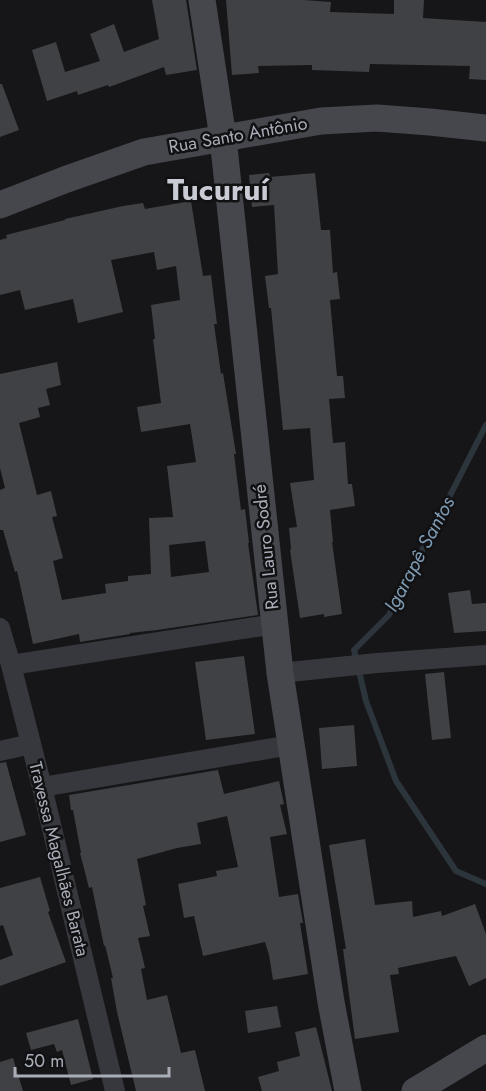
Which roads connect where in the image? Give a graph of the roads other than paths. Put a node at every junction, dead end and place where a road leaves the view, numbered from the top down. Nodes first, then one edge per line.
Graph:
1 (202, 0) edge
2 (486, 128) edge
3 (223, 138) junction
4 (0, 205) edge
5 (274, 624) junction
6 (0, 628) edge
7 (486, 655) edge
8 (11, 665) junction
9 (280, 673) junction
10 (31, 744) junction
11 (291, 745) junction
12 (0, 751) edge
13 (42, 787) junction
14 (486, 1047) edge
15 (115, 1091) edge
16 (348, 1091) edge
17 (415, 1091) edge

1 - 3 street, Rua Lauro Sodré
2 - 3 street, Rua Santo Antônio
3 - 4 street, Rua Santo Antônio
3 - 5 street, Rua Lauro Sodré
5 - 8 street
5 - 9 street, Rua Lauro Sodré
6 - 8 street, Travessa Magalhães Barata
7 - 9 street
8 - 10 street, Travessa Magalhães Barata
9 - 11 street, Rua Lauro Sodré
10 - 12 street
10 - 13 street, Travessa Magalhães Barata
11 - 13 street
11 - 16 street, Rua Lauro Sodré
13 - 15 street, Travessa Magalhães Barata
14 - 17 street

